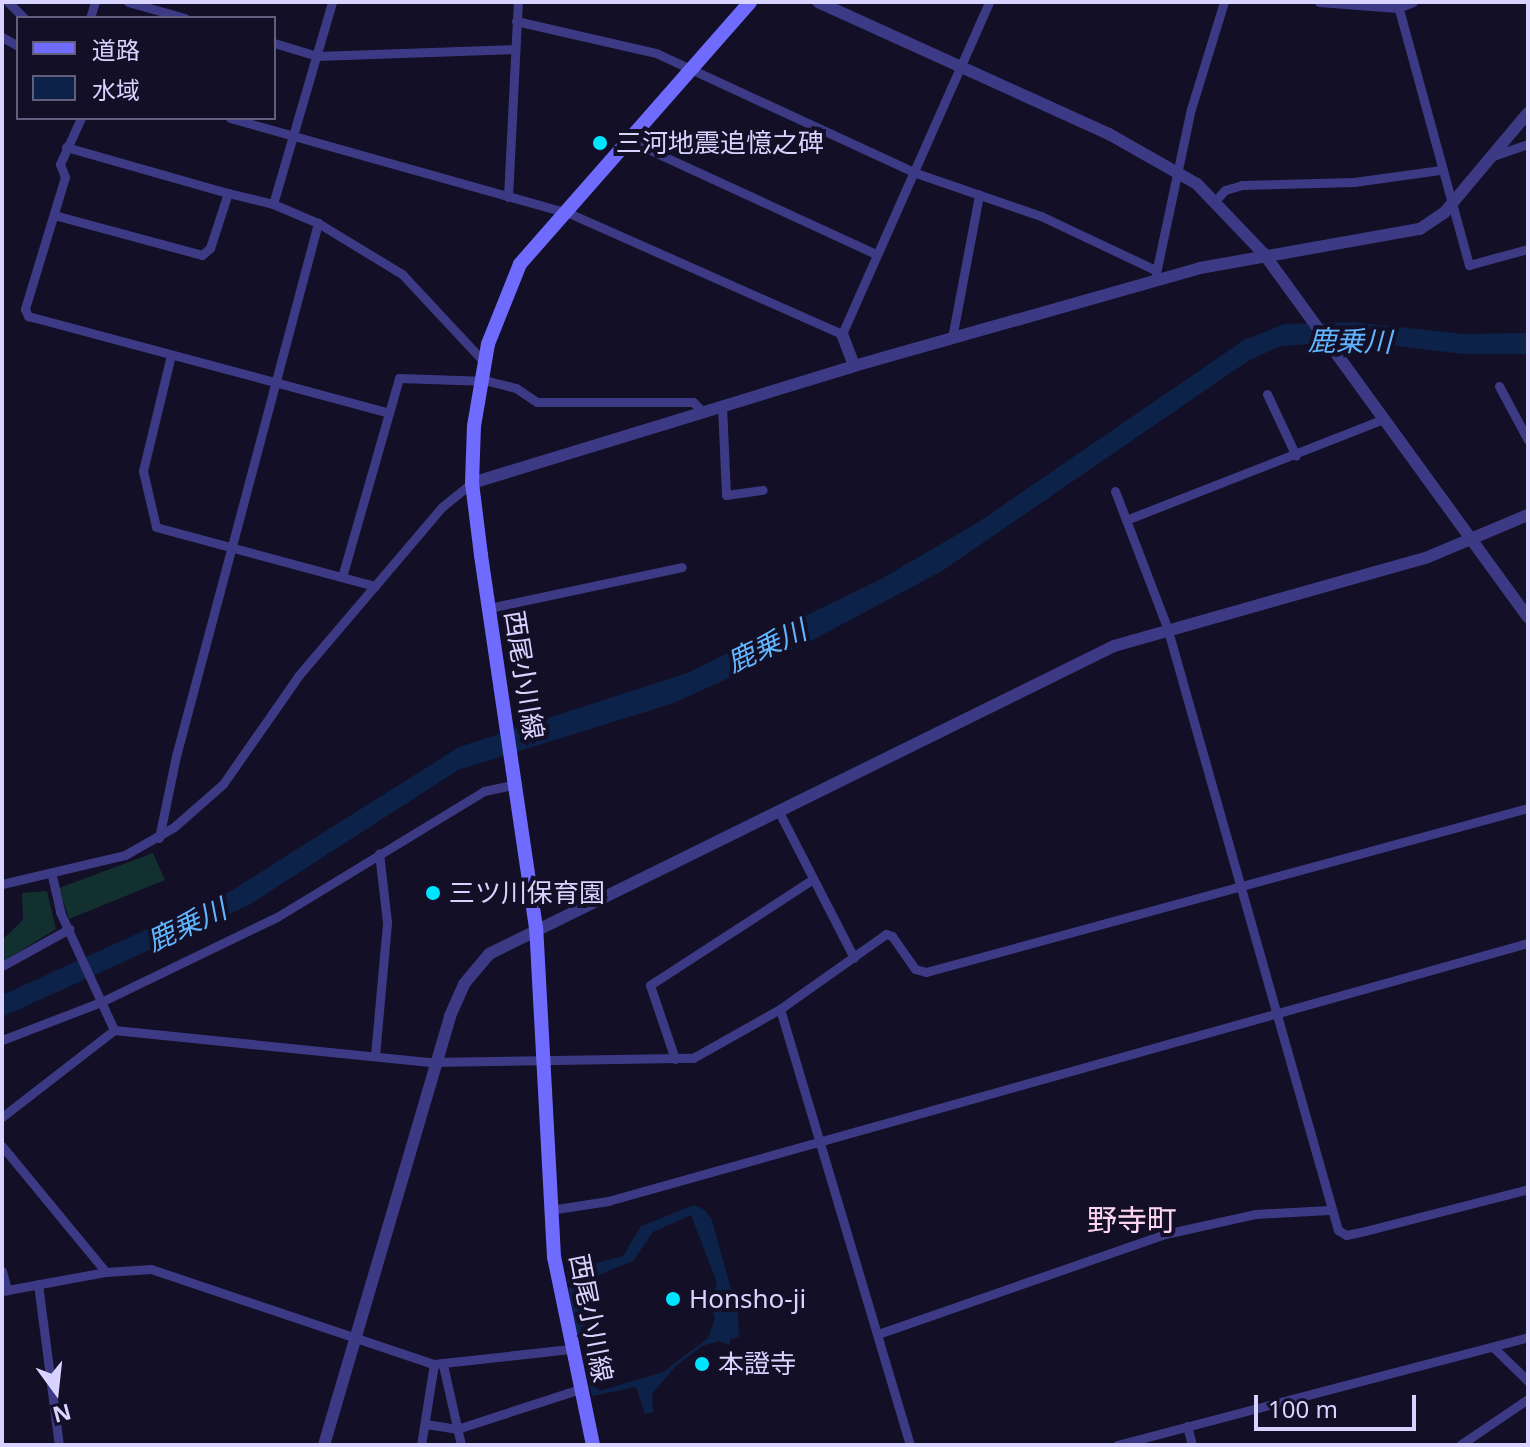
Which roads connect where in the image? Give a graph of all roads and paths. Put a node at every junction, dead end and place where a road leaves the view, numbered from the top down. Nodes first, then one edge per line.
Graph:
1 (128, 2) edge
2 (332, 2) edge
3 (518, 2) edge
4 (750, 2) edge
5 (818, 2) edge
6 (989, 2) edge
7 (1224, 2) edge
8 (1319, 2) edge
9 (1413, 2) edge
10 (1397, 5) edge
11 (178, 16) edge
12 (516, 21) junction
13 (276, 44) edge
14 (515, 49) junction
15 (317, 56) junction
16 (959, 68) junction
17 (689, 71) junction
18 (1528, 113) edge
19 (80, 120) edge
20 (237, 120) edge
21 (292, 136) junction
22 (628, 140) junction
23 (1528, 144) edge
24 (66, 147) junction
25 (1491, 156) junction
26 (1178, 169) junction
27 (1441, 170) junction
28 (913, 172) junction
29 (228, 193) junction
30 (979, 195) junction
31 (508, 197) junction
32 (1216, 200) junction
33 (273, 204) junction
34 (1450, 206) junction
35 (562, 212) junction
36 (54, 215) junction
37 (318, 223) junction
38 (1528, 249) edge
39 (876, 254) junction
40 (1264, 254) junction
41 (1157, 275) junction
42 (842, 334) junction
43 (952, 338) junction
44 (171, 355) junction
45 (484, 362) junction
46 (854, 366) junction
47 (481, 380) junction
48 (275, 382) junction
49 (1499, 386) dead end
50 (1267, 394) dead end
51 (722, 406) junction
52 (387, 412) junction
53 (703, 412) junction
54 (1384, 419) junction
55 (1528, 440) edge
56 (1296, 456) junction
57 (472, 483) junction
58 (763, 490) dead end
59 (1115, 491) dead end
60 (1528, 515) edge
61 (1126, 520) junction
62 (1474, 541) junction
63 (231, 547) junction
64 (682, 567) dead end
65 (342, 577) junction
66 (375, 586) junction
67 (489, 608) junction
68 (1528, 617) edge
69 (1167, 627) junction
70 (516, 780) junction
71 (1528, 808) edge
72 (778, 810) junction
73 (159, 838) junction
74 (379, 853) junction
75 (52, 876) junction
76 (813, 879) junction
77 (2, 884) edge
78 (1239, 884) junction
79 (536, 928) junction
80 (71, 933) junction
81 (1528, 943) edge
82 (854, 958) junction
83 (2, 966) edge
84 (100, 998) junction
85 (780, 1009) junction
86 (1275, 1011) junction
87 (114, 1030) junction
88 (2, 1040) edge
89 (375, 1055) junction
90 (675, 1059) junction
91 (544, 1060) junction
92 (439, 1061) junction
93 (2, 1117) edge
94 (820, 1138) junction
95 (2, 1146) edge
96 (1528, 1189) edge
97 (550, 1210) junction
98 (1329, 1210) junction
99 (2, 1271) edge
100 (106, 1272) junction
101 (38, 1284) junction
102 (5, 1290) edge
103 (878, 1334) junction
104 (1528, 1337) edge
105 (357, 1339) junction
106 (1493, 1347) junction
107 (570, 1349) junction
108 (438, 1365) junction
109 (1528, 1381) edge
110 (580, 1389) junction
111 (1528, 1399) edge
112 (426, 1424) junction
113 (1187, 1426) junction
114 (457, 1429) junction
115 (59, 1445) edge
116 (324, 1445) edge
117 (421, 1445) edge
118 (461, 1445) edge
119 (593, 1445) edge
120 (910, 1445) edge
121 (1117, 1445) edge
122 (1192, 1445) edge
123 (1460, 1445) edge

1 - 11 street
2 - 15 street
3 - 12 street
4 - 17 main road, 西尾小川線
5 - 16 street
6 - 16 street
7 - 26 street
8 - 10 street
9 - 10 street
10 - 27 street
12 - 14 street
12 - 17 street
13 - 15 street
14 - 15 street
14 - 31 street
15 - 21 street
16 - 26 street
16 - 28 street
17 - 22 main road, 西尾小川線
17 - 28 street
18 - 25 street
19 - 24 street
20 - 21 street
21 - 31 street
21 - 33 street
22 - 35 main road, 西尾小川線
22 - 39 street
23 - 25 street
24 - 29 street
24 - 36 street
25 - 34 street
26 - 32 street
26 - 41 street
27 - 32 street
27 - 34 street
28 - 30 street
28 - 39 street
29 - 33 street
29 - 36 street
30 - 41 street
30 - 43 street
31 - 35 street
32 - 40 street
33 - 37 street
34 - 38 street
34 - 40 street
35 - 42 street
35 - 45 main road, 西尾小川線
36 - 44 street
37 - 45 street
37 - 48 street
39 - 42 street
40 - 41 street
40 - 54 street
41 - 43 street
42 - 46 street
43 - 46 street
44 - 48 street
44 - 63 street
45 - 47 main road, 西尾小川線
46 - 51 street
47 - 52 street
47 - 53 street
47 - 57 main road, 西尾小川線
48 - 52 street
48 - 63 street
49 - 55 street
50 - 56 street
51 - 53 street
51 - 58 street
52 - 65 street
53 - 57 street
54 - 56 street
54 - 62 street
56 - 61 street
57 - 66 street
57 - 67 main road, 西尾小川線
59 - 61 street
60 - 62 street
61 - 69 street
62 - 68 street
62 - 69 street
63 - 65 street
63 - 73 street
64 - 67 street
65 - 66 street
66 - 73 street
67 - 70 main road, 西尾小川線
69 - 72 street
69 - 78 street
70 - 74 street
70 - 79 main road, 西尾小川線
71 - 78 street
72 - 76 street
72 - 79 street
73 - 75 street
74 - 84 street
74 - 89 street
75 - 77 street
75 - 80 street
76 - 82 street
76 - 90 street
78 - 82 street
78 - 86 street
79 - 91 main road, 西尾小川線
79 - 92 street
80 - 83 street
80 - 84 street
81 - 86 street
82 - 85 street
84 - 87 street
84 - 88 street
85 - 90 street
85 - 94 street
86 - 94 street
86 - 98 street
87 - 89 street
87 - 93 street
89 - 92 street
90 - 91 street
91 - 92 street
91 - 97 main road, 西尾小川線
92 - 105 street
94 - 97 street
94 - 103 street
95 - 100 street
96 - 98 street
97 - 107 main road, 西尾小川線
98 - 103 street
99 - 102 street
100 - 101 street
100 - 105 street
101 - 102 street
101 - 115 street
103 - 120 street
104 - 106 street
105 - 108 street
105 - 116 street
106 - 109 street
106 - 113 street
107 - 108 street
107 - 110 main road, 西尾小川線
108 - 112 street
108 - 114 street
110 - 114 street
110 - 119 main road, 西尾小川線
111 - 123 street
112 - 114 street
112 - 117 street
113 - 121 street
113 - 122 street
114 - 118 street

